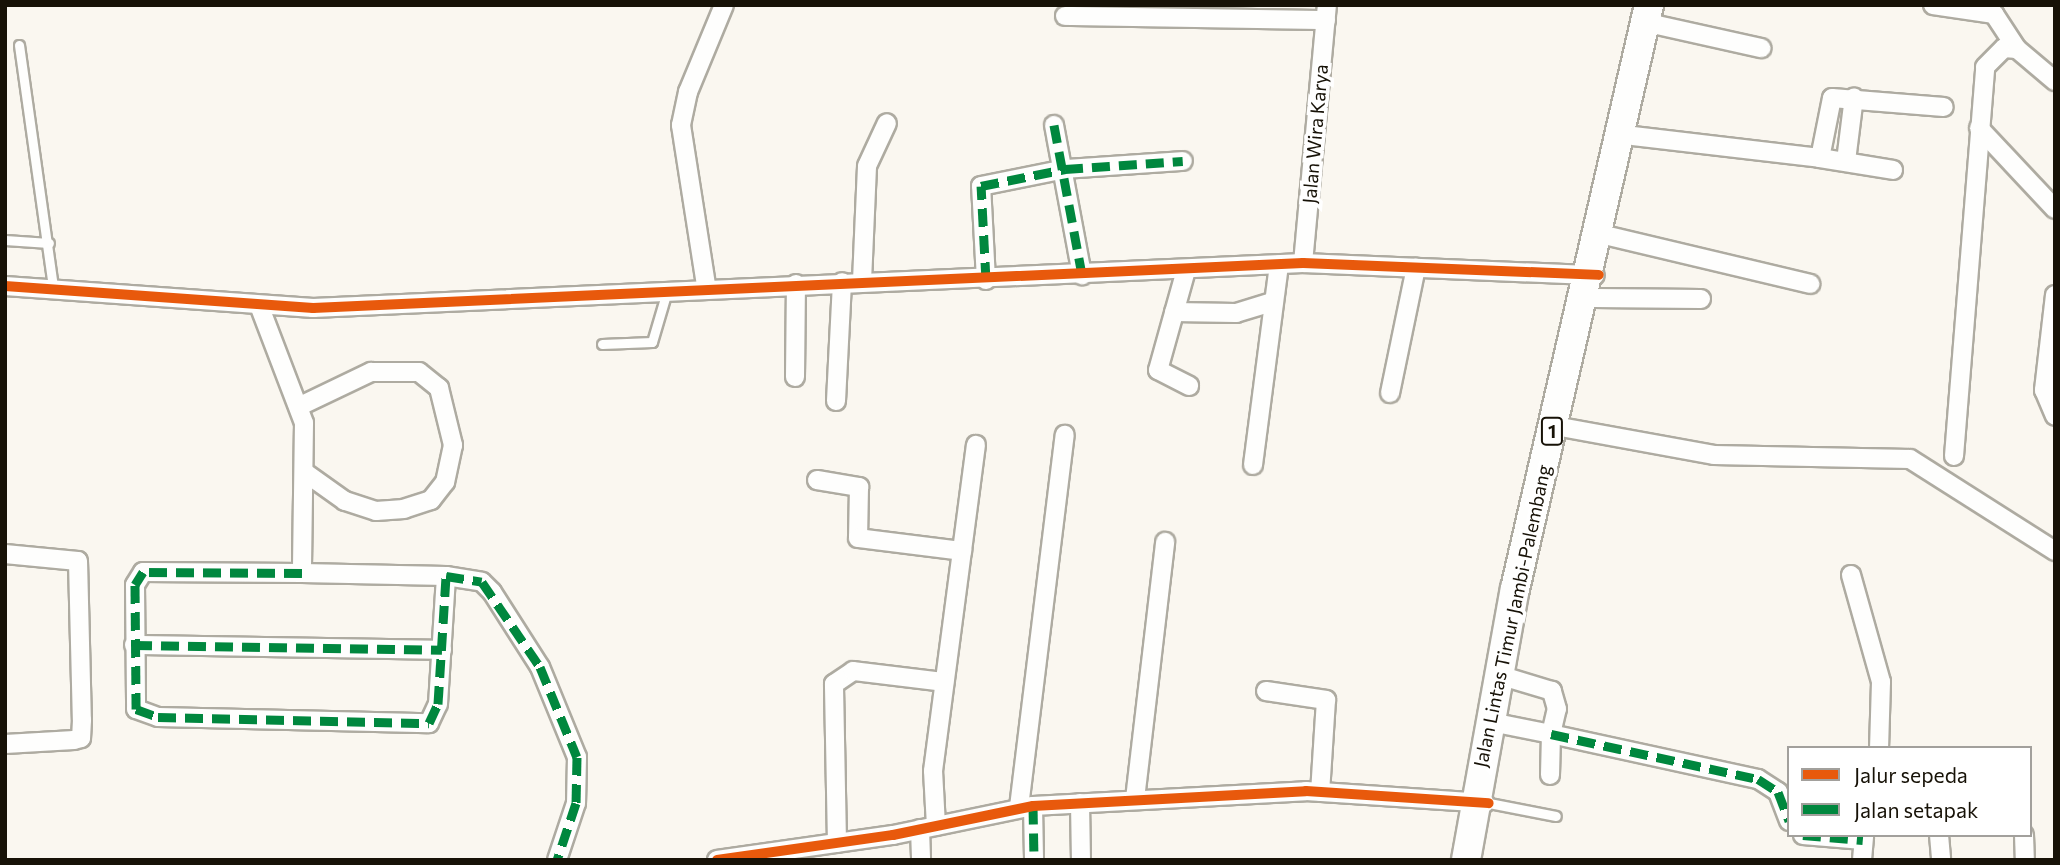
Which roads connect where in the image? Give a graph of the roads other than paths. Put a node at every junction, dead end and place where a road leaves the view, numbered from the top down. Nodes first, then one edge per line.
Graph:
1 (724, 5) edge
2 (1933, 5) edge
3 (1656, 12) edge
4 (1327, 13) edge
5 (1065, 16) dead end
6 (19, 45) dead end
7 (1761, 48) dead end
8 (2017, 49) junction
9 (2055, 81) edge
10 (1854, 97) junction
11 (1944, 107) dead end
12 (887, 123) dead end
13 (1054, 125) dead end
14 (1979, 128) junction
15 (1633, 136) junction
16 (1820, 159) junction
17 (1183, 161) dead end
18 (1846, 161) junction
19 (1065, 169) junction
20 (1893, 170) dead end
21 (2055, 209) edge
22 (1609, 236) junction
23 (5, 240) edge
24 (49, 243) junction
25 (1303, 263) junction
26 (1279, 265) junction
27 (1416, 268) junction
28 (1186, 270) junction
29 (1082, 275) junction
30 (986, 280) junction
31 (862, 281) junction
32 (842, 282) junction
33 (1594, 283) junction
34 (796, 284) junction
35 (1810, 284) dead end
36 (706, 285) junction
37 (5, 286) edge
38 (53, 288) junction
39 (667, 289) junction
40 (2055, 295) edge
41 (1701, 299) dead end
42 (1273, 302) junction
43 (260, 305) junction
44 (1174, 312) junction
45 (602, 344) dead end
46 (794, 377) dead end
47 (1189, 386) dead end
48 (1390, 393) dead end
49 (836, 401) dead end
50 (300, 406) junction
51 (2055, 416) edge
52 (1566, 428) junction
53 (1065, 435) dead end
54 (976, 445) dead end
55 (1954, 456) dead end
56 (1253, 465) dead end
57 (307, 474) junction
58 (817, 480) dead end
59 (1165, 542) dead end
60 (962, 551) junction
61 (2055, 551) edge
62 (5, 554) edge
63 (302, 573) junction
64 (1851, 575) dead end
65 (446, 576) junction
66 (134, 645) junction
67 (442, 650) junction
68 (1512, 680) junction
69 (944, 682) junction
70 (1266, 691) dead end
71 (1501, 724) junction
72 (1551, 734) junction
73 (5, 744) edge
74 (1880, 746) edge
75 (1550, 775) dead end
76 (1320, 792) junction
77 (1135, 799) junction
78 (1482, 802) junction
79 (1080, 803) junction
80 (1026, 806) junction
81 (1556, 816) dead end
82 (1787, 816) edge
83 (928, 828) junction
84 (1844, 837) edge
85 (1939, 837) edge
86 (2024, 837) edge
87 (1864, 838) edge
88 (837, 843) junction
89 (805, 853) edge
90 (557, 860) edge
91 (717, 860) edge
92 (921, 860) edge
93 (1034, 860) edge
94 (1081, 860) edge
95 (1466, 860) edge
96 (1482, 860) edge
97 (1862, 860) edge
98 (1941, 860) edge
99 (2025, 860) edge

1 - 36 street
2 - 8 street
3 - 7 street
3 - 15 highway, Jalan Lintas Timur Jambi-Palembang / 1
3 - 33 highway, Jalan Lintas Timur Jambi-Palembang / 1
4 - 5 street
4 - 25 street, Jalan Wira Karya
6 - 24 lane
8 - 9 street
8 - 14 street
10 - 11 street
10 - 16 street
10 - 18 street
12 - 31 street
13 - 19 street
14 - 21 street
14 - 55 street
15 - 16 street
15 - 22 highway, Jalan Lintas Timur Jambi-Palembang / 1
16 - 18 street
17 - 19 street
18 - 20 street
19 - 29 street
19 - 30 street
22 - 33 highway, Jalan Lintas Timur Jambi-Palembang / 1
22 - 35 street
23 - 24 lane
24 - 38 lane
25 - 26 street
25 - 27 street
26 - 28 street
26 - 42 street
27 - 33 street
27 - 48 street
28 - 29 street
28 - 44 street
29 - 30 street
30 - 31 street
31 - 32 street
32 - 34 street
32 - 49 street
33 - 41 street
33 - 52 highway, Jalan Lintas Timur Jambi-Palembang / 1
33 - 78 highway, Jalan Lintas Timur Jambi-Palembang / 1
34 - 36 street
34 - 46 street
36 - 39 street
37 - 38 street
38 - 43 street
39 - 43 street
39 - 45 lane
40 - 51 street
42 - 44 street
42 - 56 street
43 - 50 street
44 - 47 street
50 - 57 street
50 - 57 street
52 - 61 street
52 - 68 highway, Jalan Lintas Timur Jambi-Palembang / 1
53 - 80 street
54 - 60 street
57 - 63 street
58 - 60 street
59 - 77 street
60 - 69 street
62 - 73 street
63 - 65 street
63 - 66 street
64 - 74 street
65 - 67 street
65 - 90 street
66 - 67 street
66 - 67 street
68 - 71 highway, Jalan Lintas Timur Jambi-Palembang / 1
68 - 72 street
69 - 83 street
69 - 88 street
70 - 76 street
71 - 72 street
71 - 78 highway, Jalan Lintas Timur Jambi-Palembang / 1
72 - 75 street
72 - 82 street
76 - 77 street
76 - 78 street
77 - 79 street
78 - 81 lane
78 - 95 highway, Jalan Lintas Timur Jambi-Palembang / 1
78 - 96 highway, Jalan Lintas Timur Jambi-Palembang / 1
79 - 80 street
79 - 94 street
80 - 83 street
80 - 93 street
83 - 88 street
83 - 92 street
84 - 87 street
85 - 98 street
86 - 99 street
87 - 97 street
88 - 89 street
89 - 91 street

